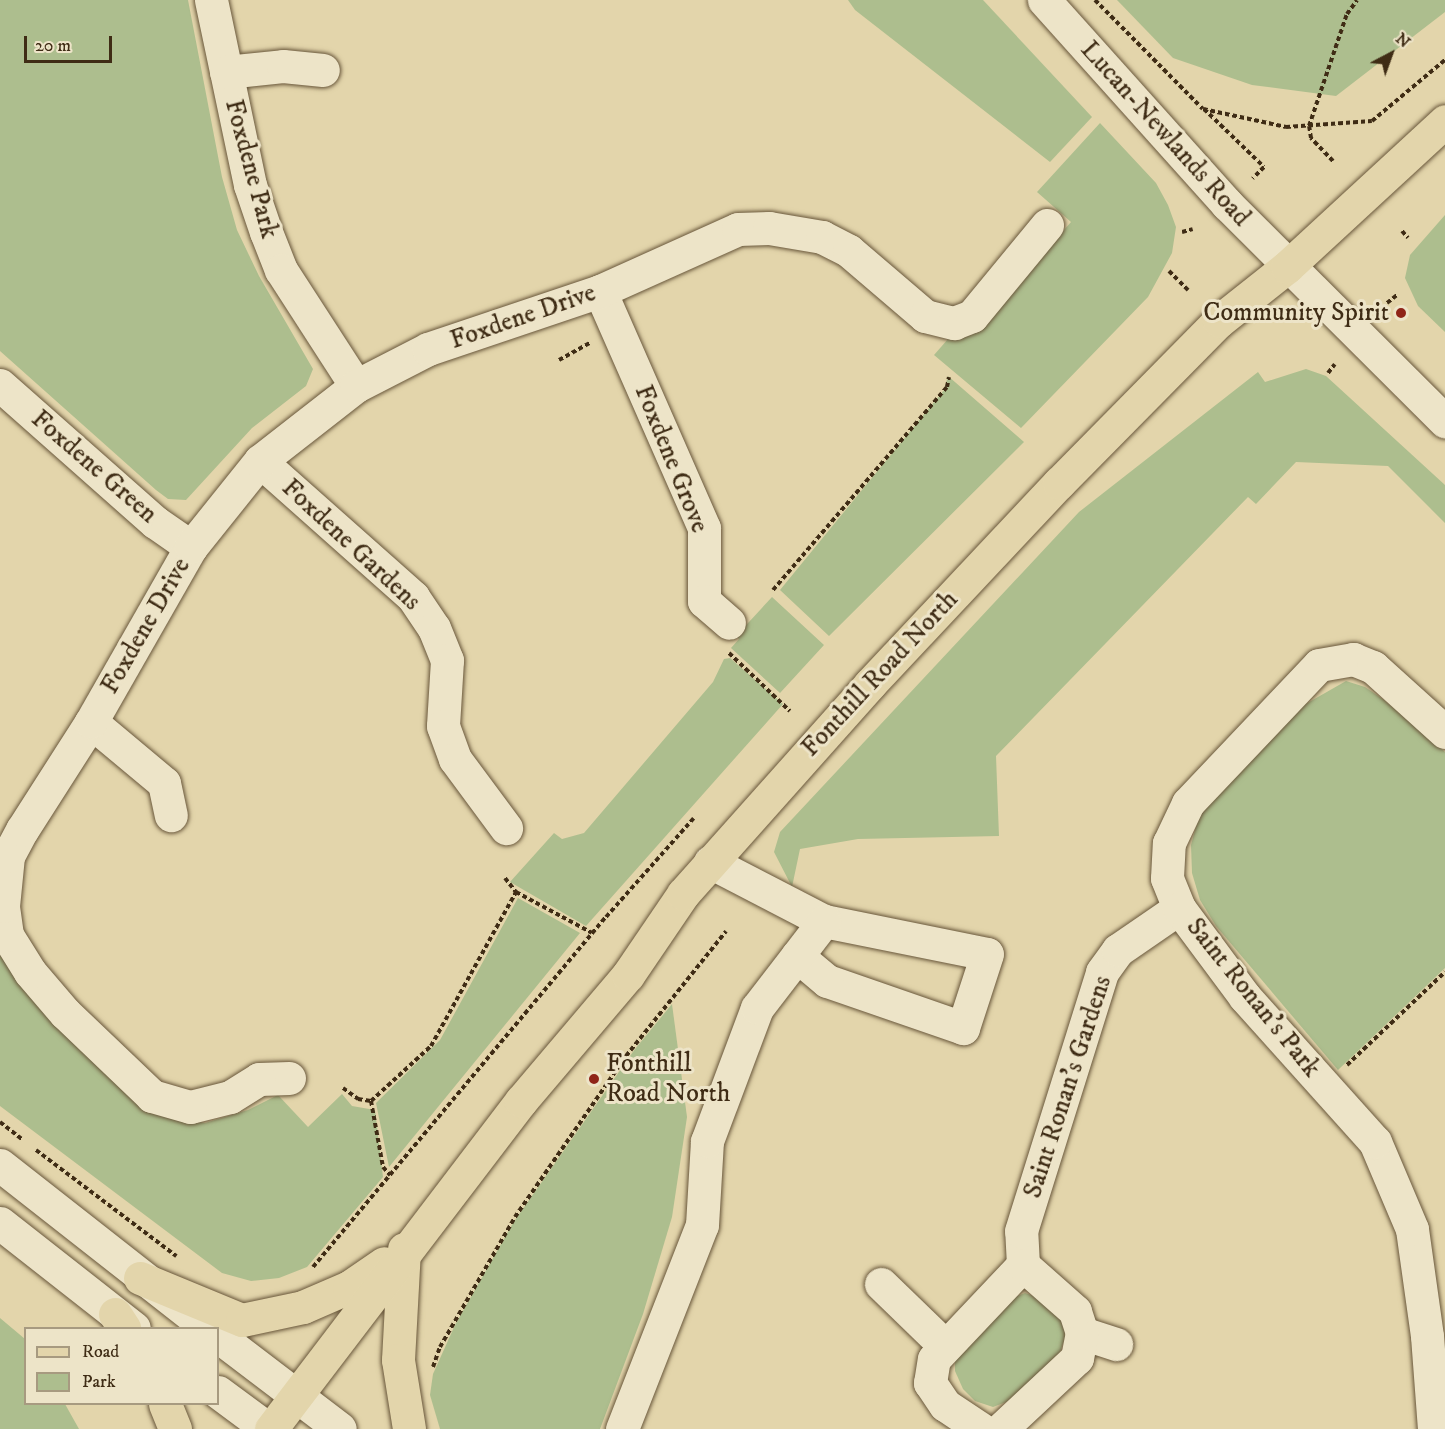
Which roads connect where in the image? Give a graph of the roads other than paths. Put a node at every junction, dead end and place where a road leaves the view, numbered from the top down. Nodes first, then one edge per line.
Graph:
1 (211, 0) edge
2 (1044, 0) edge
3 (323, 70) dead end
4 (226, 72) junction
5 (1445, 121) edge
6 (1047, 225) dead end
7 (1287, 267) junction
8 (600, 291) junction
9 (0, 385) edge
10 (356, 386) junction
11 (1445, 421) edge
12 (260, 461) junction
13 (191, 547) junction
14 (725, 635) road end
15 (91, 722) junction
16 (1445, 732) edge
17 (171, 815) dead end
18 (506, 828) dead end
19 (4, 852) edge
20 (710, 862) junction
21 (1179, 908) junction
22 (824, 921) junction
23 (797, 956) junction
24 (289, 1078) dead end
25 (0, 1165) edge
26 (0, 1223) edge
27 (404, 1249) junction
28 (1023, 1265) junction
29 (140, 1278) junction
30 (881, 1284) dead end
31 (125, 1324) edge
32 (205, 1327) edge
33 (1082, 1333) junction
34 (1436, 1333) edge
35 (219, 1337) edge
36 (1116, 1344) dead end
37 (945, 1346) junction
38 (219, 1393) edge
39 (295, 1393) junction
40 (165, 1405) edge
41 (174, 1429) edge
42 (269, 1429) edge
43 (340, 1429) edge
44 (409, 1429) edge
45 (622, 1429) edge
46 (981, 1429) edge
47 (1001, 1429) edge
48 (1434, 1429) edge

1 - 4 street, Foxdene Park
2 - 7 street, Lucan-Newlands Road
3 - 4 street, Foxdene Park
4 - 10 street, Foxdene Park
5 - 7 main road, Fonthill Road North
6 - 8 street, Foxdene Drive
7 - 11 street, Lucan-Newlands Road
7 - 20 main road, Fonthill Road North
8 - 10 street, Foxdene Drive
8 - 14 street, Foxdene Grove
9 - 13 street, Foxdene Green
10 - 12 street, Foxdene Drive
12 - 13 street, Foxdene Drive
12 - 18 street, Foxdene Gardens
13 - 15 street, Foxdene Drive
15 - 17 street, Foxdene Drive
15 - 19 street, Foxdene Drive
16 - 21 street, Saint Ronan's Park
19 - 24 street, Foxdene Drive
20 - 22 street
20 - 27 main road, Fonthill Road North
21 - 28 street, Saint Ronan's Gardens
21 - 34 street, Saint Ronan's Park
22 - 23 street
22 - 23 street
23 - 45 street
25 - 29 street
26 - 31 street
27 - 29 main road
27 - 39 main road, Fonthill Road North
27 - 44 main road
28 - 33 street
28 - 37 street
29 - 32 street
30 - 37 street
33 - 36 street
33 - 47 street
34 - 48 street, Saint Ronan's Park
35 - 39 street
37 - 46 street
38 - 42 street
39 - 42 main road, Fonthill Road North
39 - 43 street
40 - 41 main road

